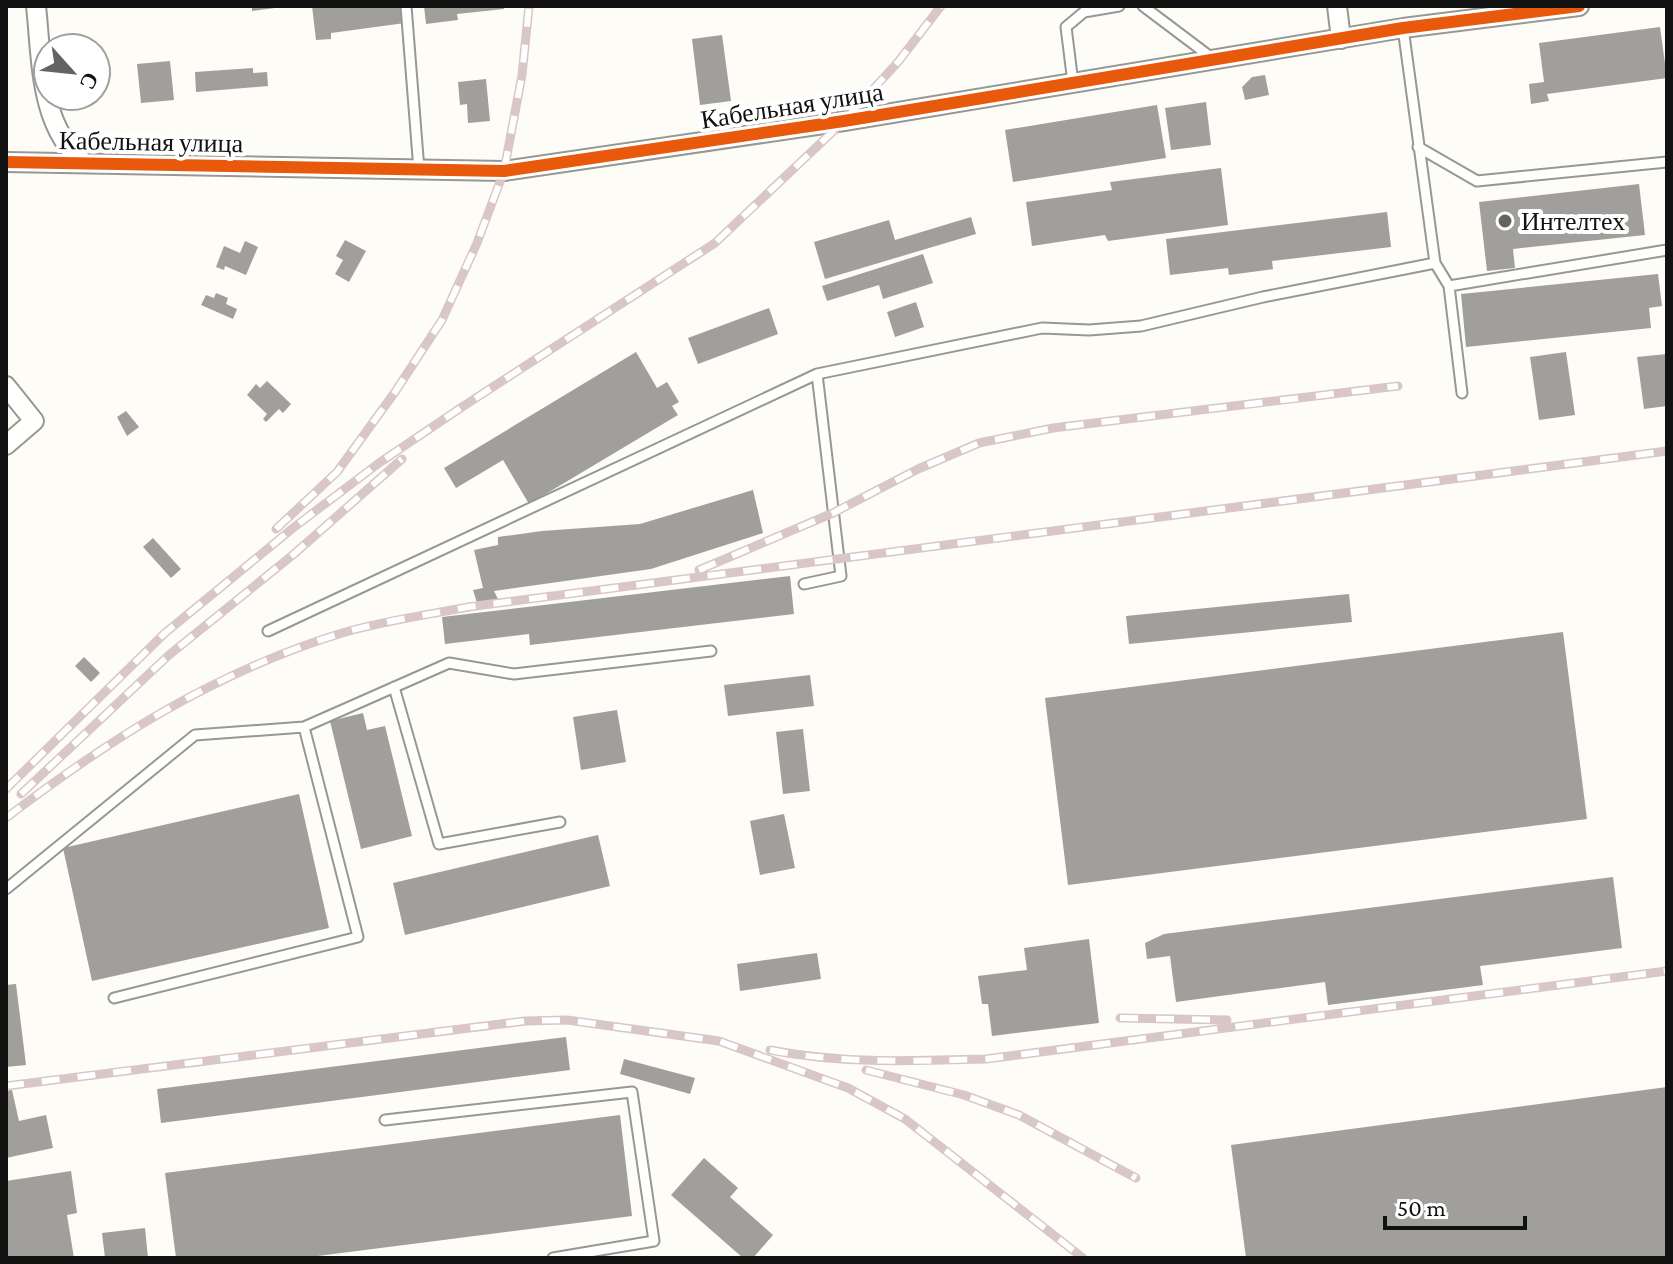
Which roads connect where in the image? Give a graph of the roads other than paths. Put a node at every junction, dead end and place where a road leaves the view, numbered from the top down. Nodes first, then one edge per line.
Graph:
1 (36, 6) edge
2 (406, 6) edge
3 (1119, 6) edge
4 (1143, 6) edge
5 (1337, 6) edge
6 (1579, 6) edge
7 (1403, 28) junction
8 (1341, 39) junction
9 (1215, 60) junction
10 (1073, 83) junction
11 (1418, 147) junction
12 (6, 162) edge
13 (1667, 162) edge
14 (84, 163) junction
15 (419, 170) junction
16 (1667, 250) edge
17 (1435, 263) junction
18 (1449, 286) junction
19 (817, 374) junction
20 (6, 386) edge
21 (1462, 393) dead end
22 (6, 445) edge
23 (804, 584) dead end
24 (268, 631) dead end
25 (711, 651) dead end
26 (394, 687) junction
27 (304, 727) junction
28 (560, 822) dead end
29 (6, 889) edge
30 (114, 998) dead end
31 (385, 1120) dead end
32 (592, 1255) edge
33 (553, 1258) edge

1 - 14 street, Кабельная улица
2 - 15 lane
3 - 10 lane
4 - 9 lane
5 - 8 street
6 - 7 street, Кабельная улица
7 - 8 street, Кабельная улица
7 - 11 lane
8 - 9 street, Кабельная улица
9 - 10 street, Кабельная улица
10 - 15 street, Кабельная улица
11 - 13 lane
11 - 17 lane
12 - 14 street, Кабельная улица
14 - 15 street, Кабельная улица
16 - 18 lane
17 - 18 lane
17 - 19 lane
18 - 21 lane
19 - 23 lane
19 - 24 lane
20 - 22 street
25 - 26 lane
26 - 27 lane
26 - 28 lane
27 - 29 lane
27 - 30 lane
31 - 32 lane
32 - 33 lane

